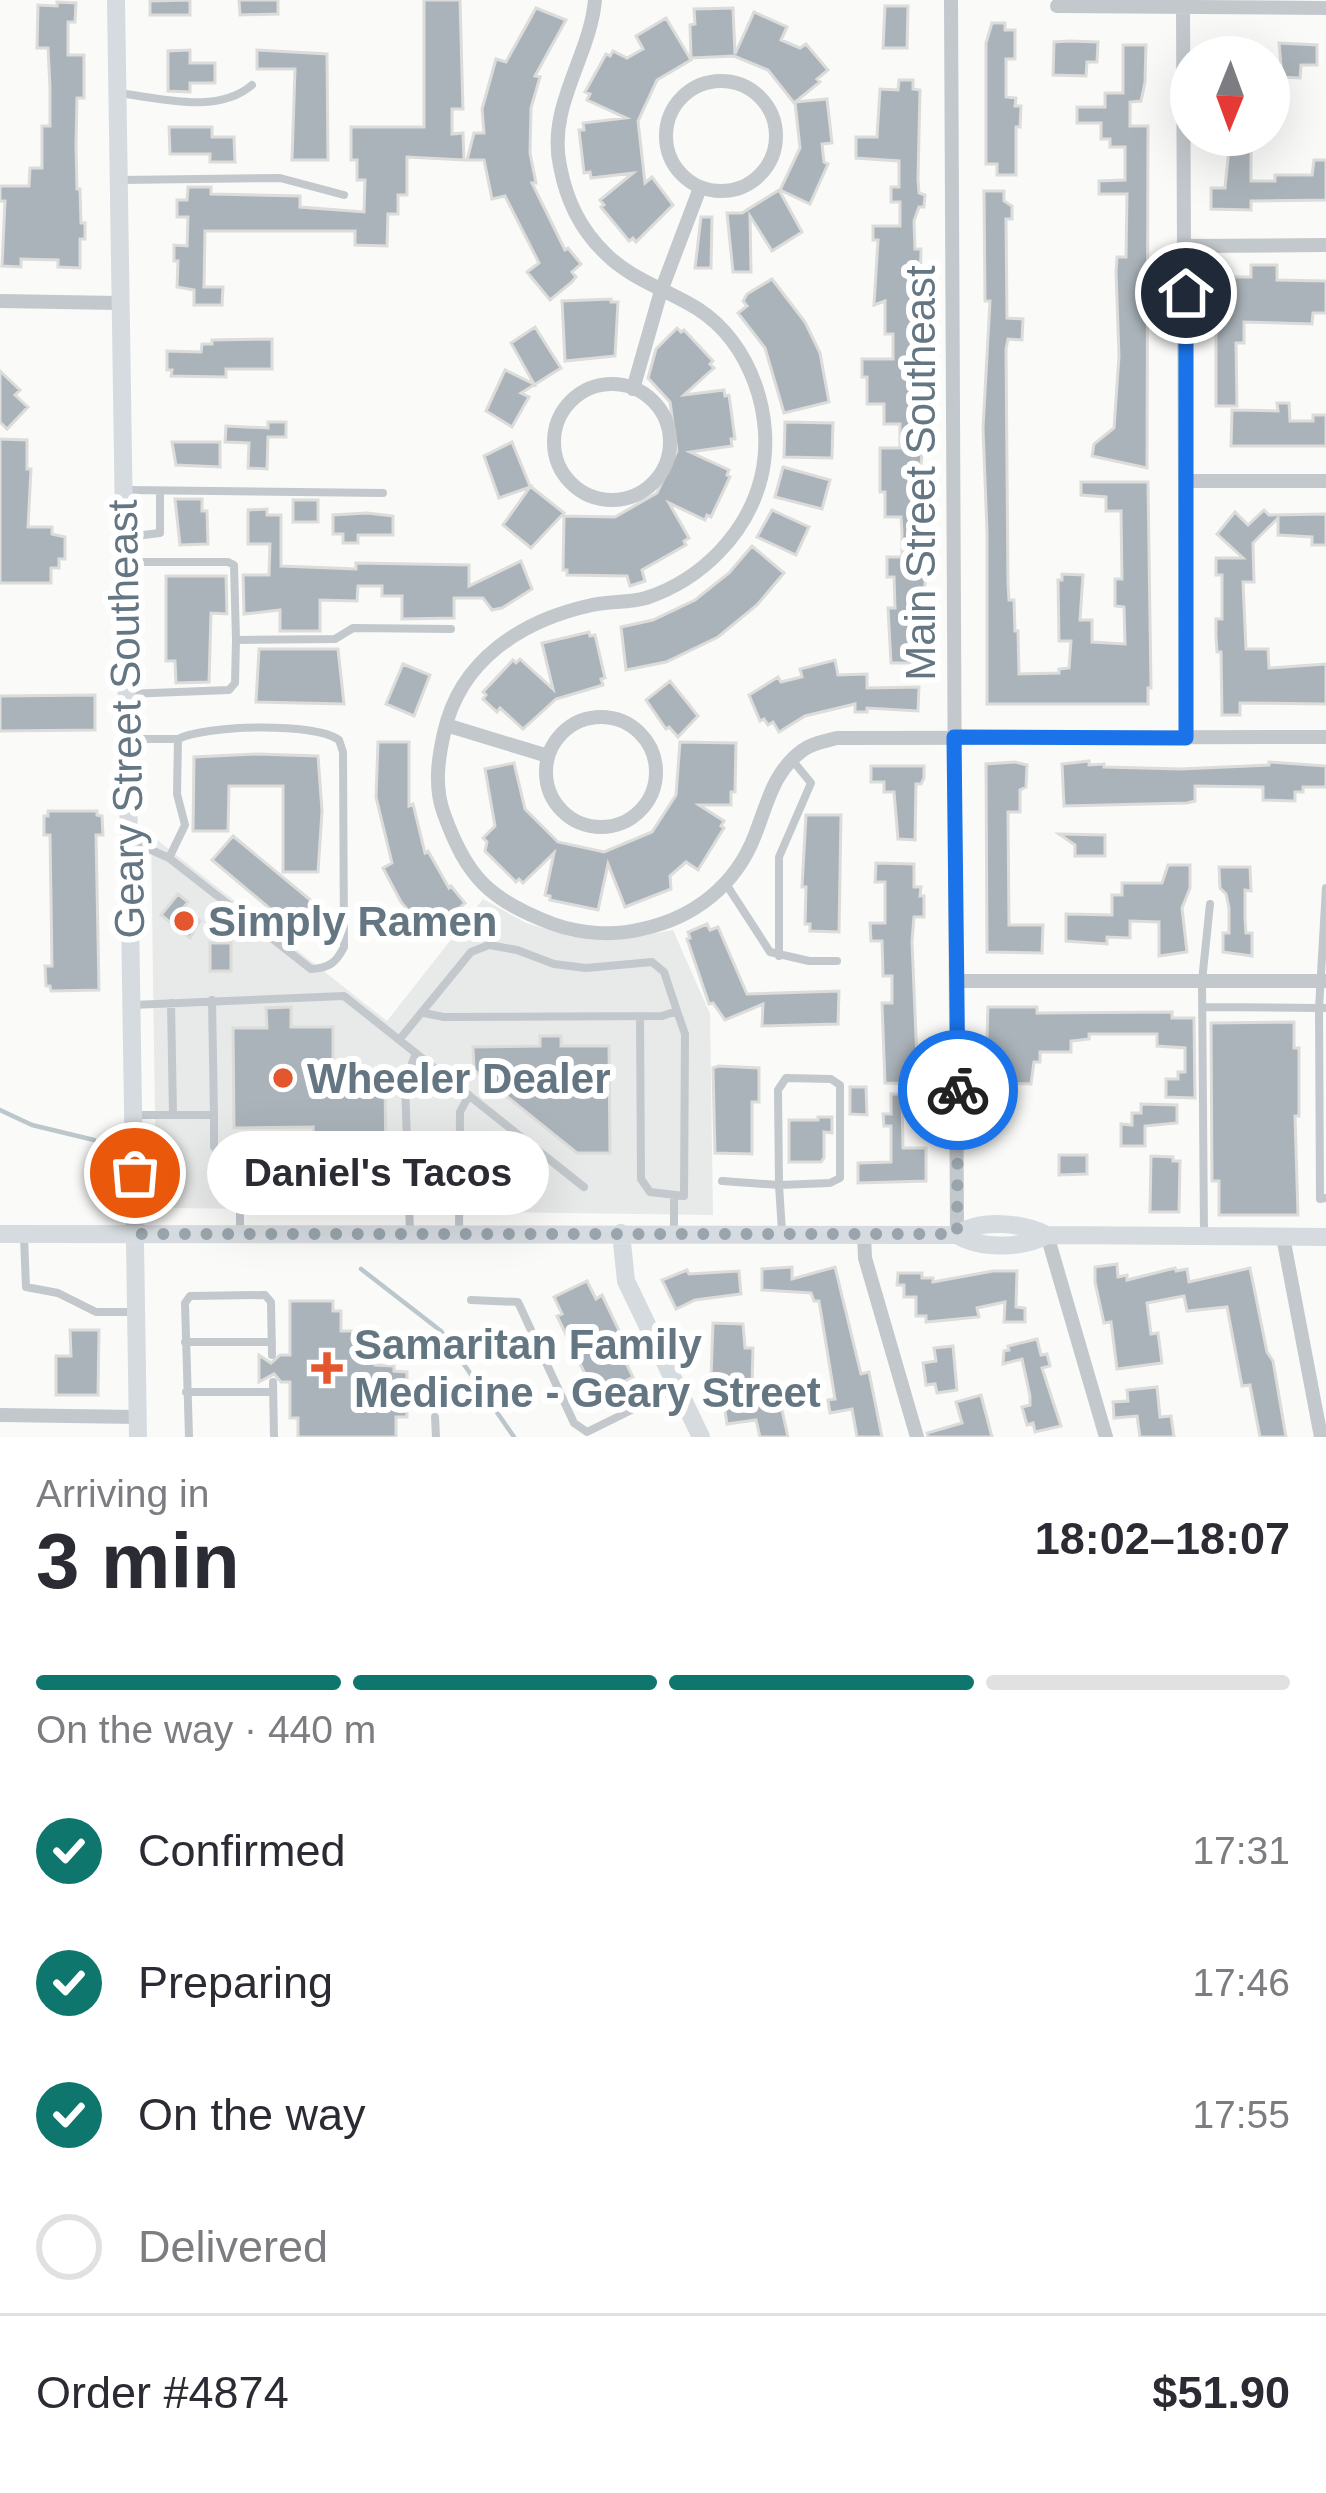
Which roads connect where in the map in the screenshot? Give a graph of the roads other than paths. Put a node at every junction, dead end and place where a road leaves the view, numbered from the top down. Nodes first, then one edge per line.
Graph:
1 (116, 0) edge
2 (951, 0) edge
3 (595, 2) edge
4 (1057, 6) dead end
5 (1326, 8) edge
6 (1184, 9) junction
7 (252, 85) dead end
8 (116, 92) junction
9 (117, 180) junction
10 (700, 188) junction
11 (344, 195) dead end
12 (1326, 244) edge
13 (1186, 246) junction
14 (662, 291) junction
15 (0, 301) edge
16 (118, 303) junction
17 (633, 389) junction
18 (1187, 481) junction
19 (1326, 481) edge
20 (122, 490) junction
21 (160, 491) junction
22 (383, 493) dead end
23 (122, 537) junction
24 (123, 562) junction
25 (451, 629) dead end
26 (236, 640) junction
27 (126, 694) junction
28 (446, 725) junction
29 (954, 737) junction
30 (1326, 737) edge
31 (1186, 738) junction
32 (127, 739) junction
33 (178, 739) junction
34 (548, 756) junction
35 (793, 761) junction
36 (128, 840) junction
37 (169, 858) junction
38 (725, 883) junction
39 (1326, 888) edge
40 (1210, 904) dead end
41 (779, 956) junction
42 (836, 961) dead end
43 (958, 981) junction
44 (1202, 981) junction
45 (1322, 981) edge
46 (212, 1000) junction
47 (171, 1003) junction
48 (132, 1004) junction
49 (1202, 1007) junction
50 (1323, 1008) edge
51 (677, 1011) junction
52 (424, 1013) junction
53 (640, 1016) junction
54 (399, 1040) junction
55 (416, 1053) junction
56 (469, 1095) junction
57 (214, 1114) junction
58 (134, 1115) junction
59 (172, 1115) junction
60 (240, 1175) junction
61 (313, 1176) dead end
62 (722, 1181) dead end
63 (779, 1185) junction
64 (584, 1187) dead end
65 (674, 1196) junction
66 (1326, 1198) edge
67 (410, 1233) junction
68 (459, 1233) junction
69 (621, 1233) junction
70 (0, 1234) edge
71 (23, 1234) junction
72 (138, 1234) junction
73 (240, 1234) junction
74 (674, 1234) junction
75 (782, 1234) junction
76 (864, 1234) junction
77 (957, 1234) junction
78 (1047, 1235) junction
79 (1204, 1236) junction
80 (1282, 1237) junction
81 (1326, 1237) edge
82 (472, 1300) dead end
83 (138, 1312) junction
84 (185, 1342) junction
85 (272, 1342) junction
86 (272, 1355) dead end
87 (677, 1387) junction
88 (186, 1392) junction
89 (0, 1415) edge
90 (435, 1417) dead end
91 (138, 1427) edge
92 (189, 1437) edge
93 (274, 1437) edge
94 (436, 1437) edge
95 (701, 1437) edge
96 (917, 1437) edge
97 (1106, 1437) edge
98 (1321, 1437) edge

1 - 8 main road, Geary Street Southeast
2 - 29 street, Main Street Southeast
3 - 14 street
4 - 6 street
5 - 6 street
6 - 13 street
7 - 8 lane
8 - 9 main road, Geary Street Southeast
9 - 11 lane
9 - 16 main road, Geary Street Southeast
10 - 10 street
10 - 14 street
12 - 13 street
13 - 18 street
14 - 17 street
14 - 28 street
15 - 16 street
16 - 20 main road, Geary Street Southeast
17 - 17 street
18 - 19 street
18 - 31 street
20 - 21 lane
20 - 23 main road, Geary Street Southeast
21 - 22 lane
21 - 23 lane
23 - 24 main road, Geary Street Southeast
24 - 26 lane
24 - 27 main road, Geary Street Southeast
25 - 26 lane
26 - 27 lane
27 - 32 main road, Geary Street Southeast
28 - 34 street
28 - 38 street
29 - 31 street
29 - 35 street
29 - 43 street, Main Street Southeast
30 - 31 street
32 - 33 lane
32 - 36 main road, Geary Street Southeast
33 - 37 lane
33 - 37 lane
34 - 34 street
35 - 38 street
35 - 41 lane
36 - 37 lane
36 - 48 main road, Geary Street Southeast
38 - 41 lane
39 - 45 lane
40 - 44 lane
41 - 42 lane
43 - 44 street
43 - 77 street, Main Street Southeast
44 - 45 street
44 - 49 lane
45 - 50 lane
46 - 47 lane
46 - 54 lane
46 - 57 lane
47 - 48 lane
47 - 59 lane
48 - 58 main road, Geary Street Southeast
49 - 50 lane
49 - 79 lane
50 - 66 lane
51 - 52 lane
51 - 53 lane
51 - 65 lane
52 - 53 lane
52 - 54 lane
53 - 65 lane
54 - 55 lane
55 - 56 lane
55 - 67 lane
56 - 64 lane
56 - 68 lane
57 - 59 lane
57 - 60 lane
58 - 59 lane
58 - 72 main road, Geary Street Southeast
60 - 61 lane
60 - 73 lane
62 - 63 lane
63 - 63 lane
63 - 75 lane
65 - 74 lane
67 - 68 main road
67 - 73 main road
68 - 69 main road
69 - 74 main road
69 - 87 main road
70 - 71 main road
71 - 72 main road
71 - 83 lane
72 - 73 main road
72 - 83 main road, Geary Street Southeast
74 - 75 main road
75 - 76 main road
76 - 77 main road
76 - 96 street
77 - 78 main road
78 - 79 main road
78 - 97 street
79 - 80 main road
80 - 81 main road
80 - 98 street
82 - 87 lane
83 - 91 main road, Geary Street Southeast
84 - 85 lane
84 - 85 lane
84 - 88 lane
85 - 86 lane
87 - 95 main road
88 - 92 lane
88 - 93 lane
89 - 91 street
90 - 94 lane

